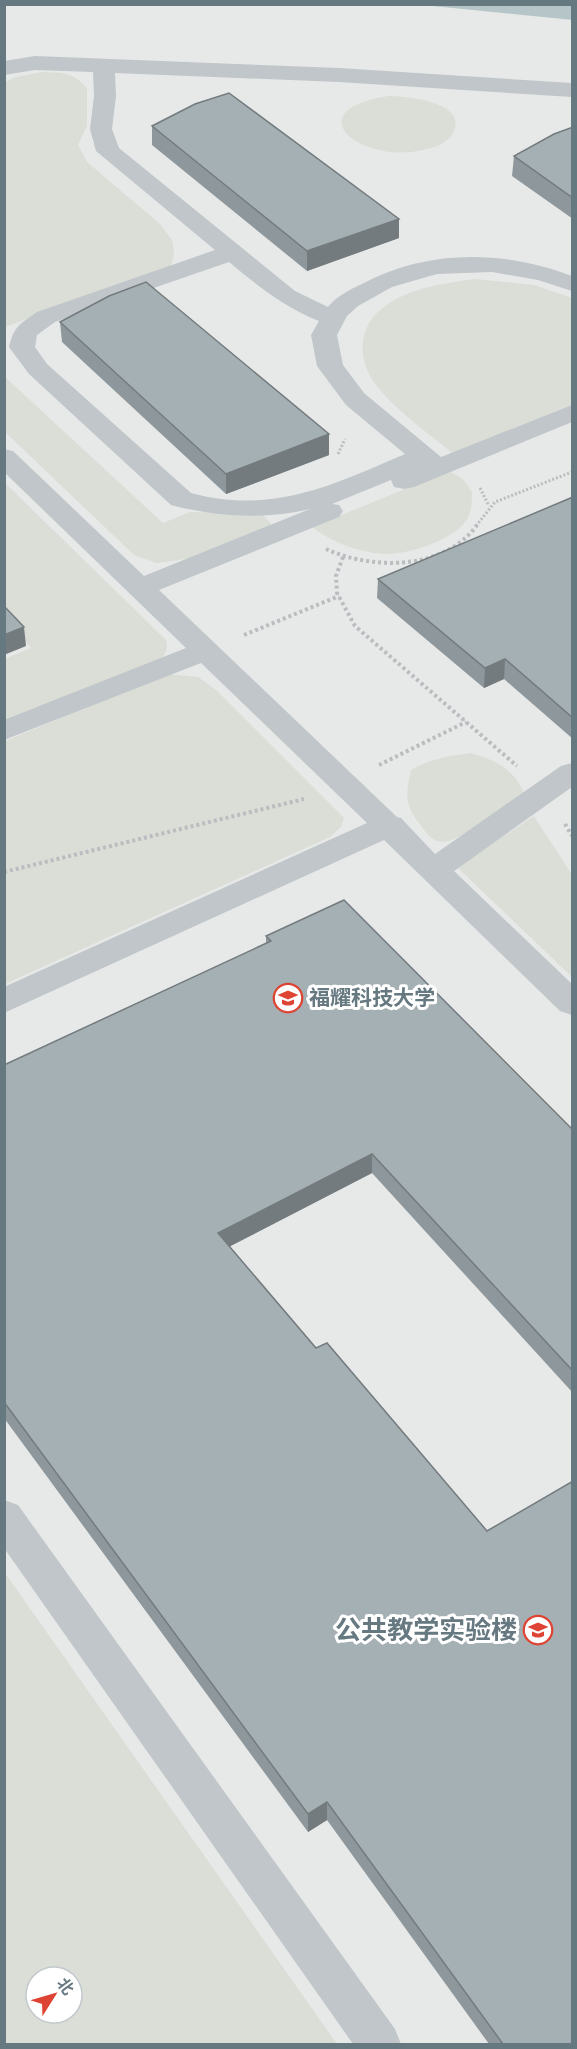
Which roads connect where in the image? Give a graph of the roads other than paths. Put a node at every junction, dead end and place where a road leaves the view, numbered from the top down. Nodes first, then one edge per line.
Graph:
1 (104, 66) junction
2 (4, 68) edge
3 (573, 90) edge
4 (234, 252) junction
5 (573, 284) edge
6 (334, 318) junction
7 (573, 413) edge
8 (4, 457) edge
9 (431, 462) junction
10 (290, 515) junction
11 (141, 587) junction
12 (207, 650) junction
13 (4, 731) edge
14 (573, 773) edge
15 (390, 825) junction
16 (435, 869) junction
17 (4, 1001) edge
18 (573, 1002) edge
19 (4, 1516) edge
20 (379, 2044) edge

1 - 2 street
1 - 3 street
1 - 4 street
4 - 6 street
4 - 10 street
5 - 6 street
6 - 9 street
7 - 9 street
8 - 11 street
9 - 10 street
10 - 11 street
11 - 12 street
12 - 13 street
12 - 15 street
14 - 16 street
15 - 16 street
15 - 17 street
16 - 18 street
19 - 20 street

